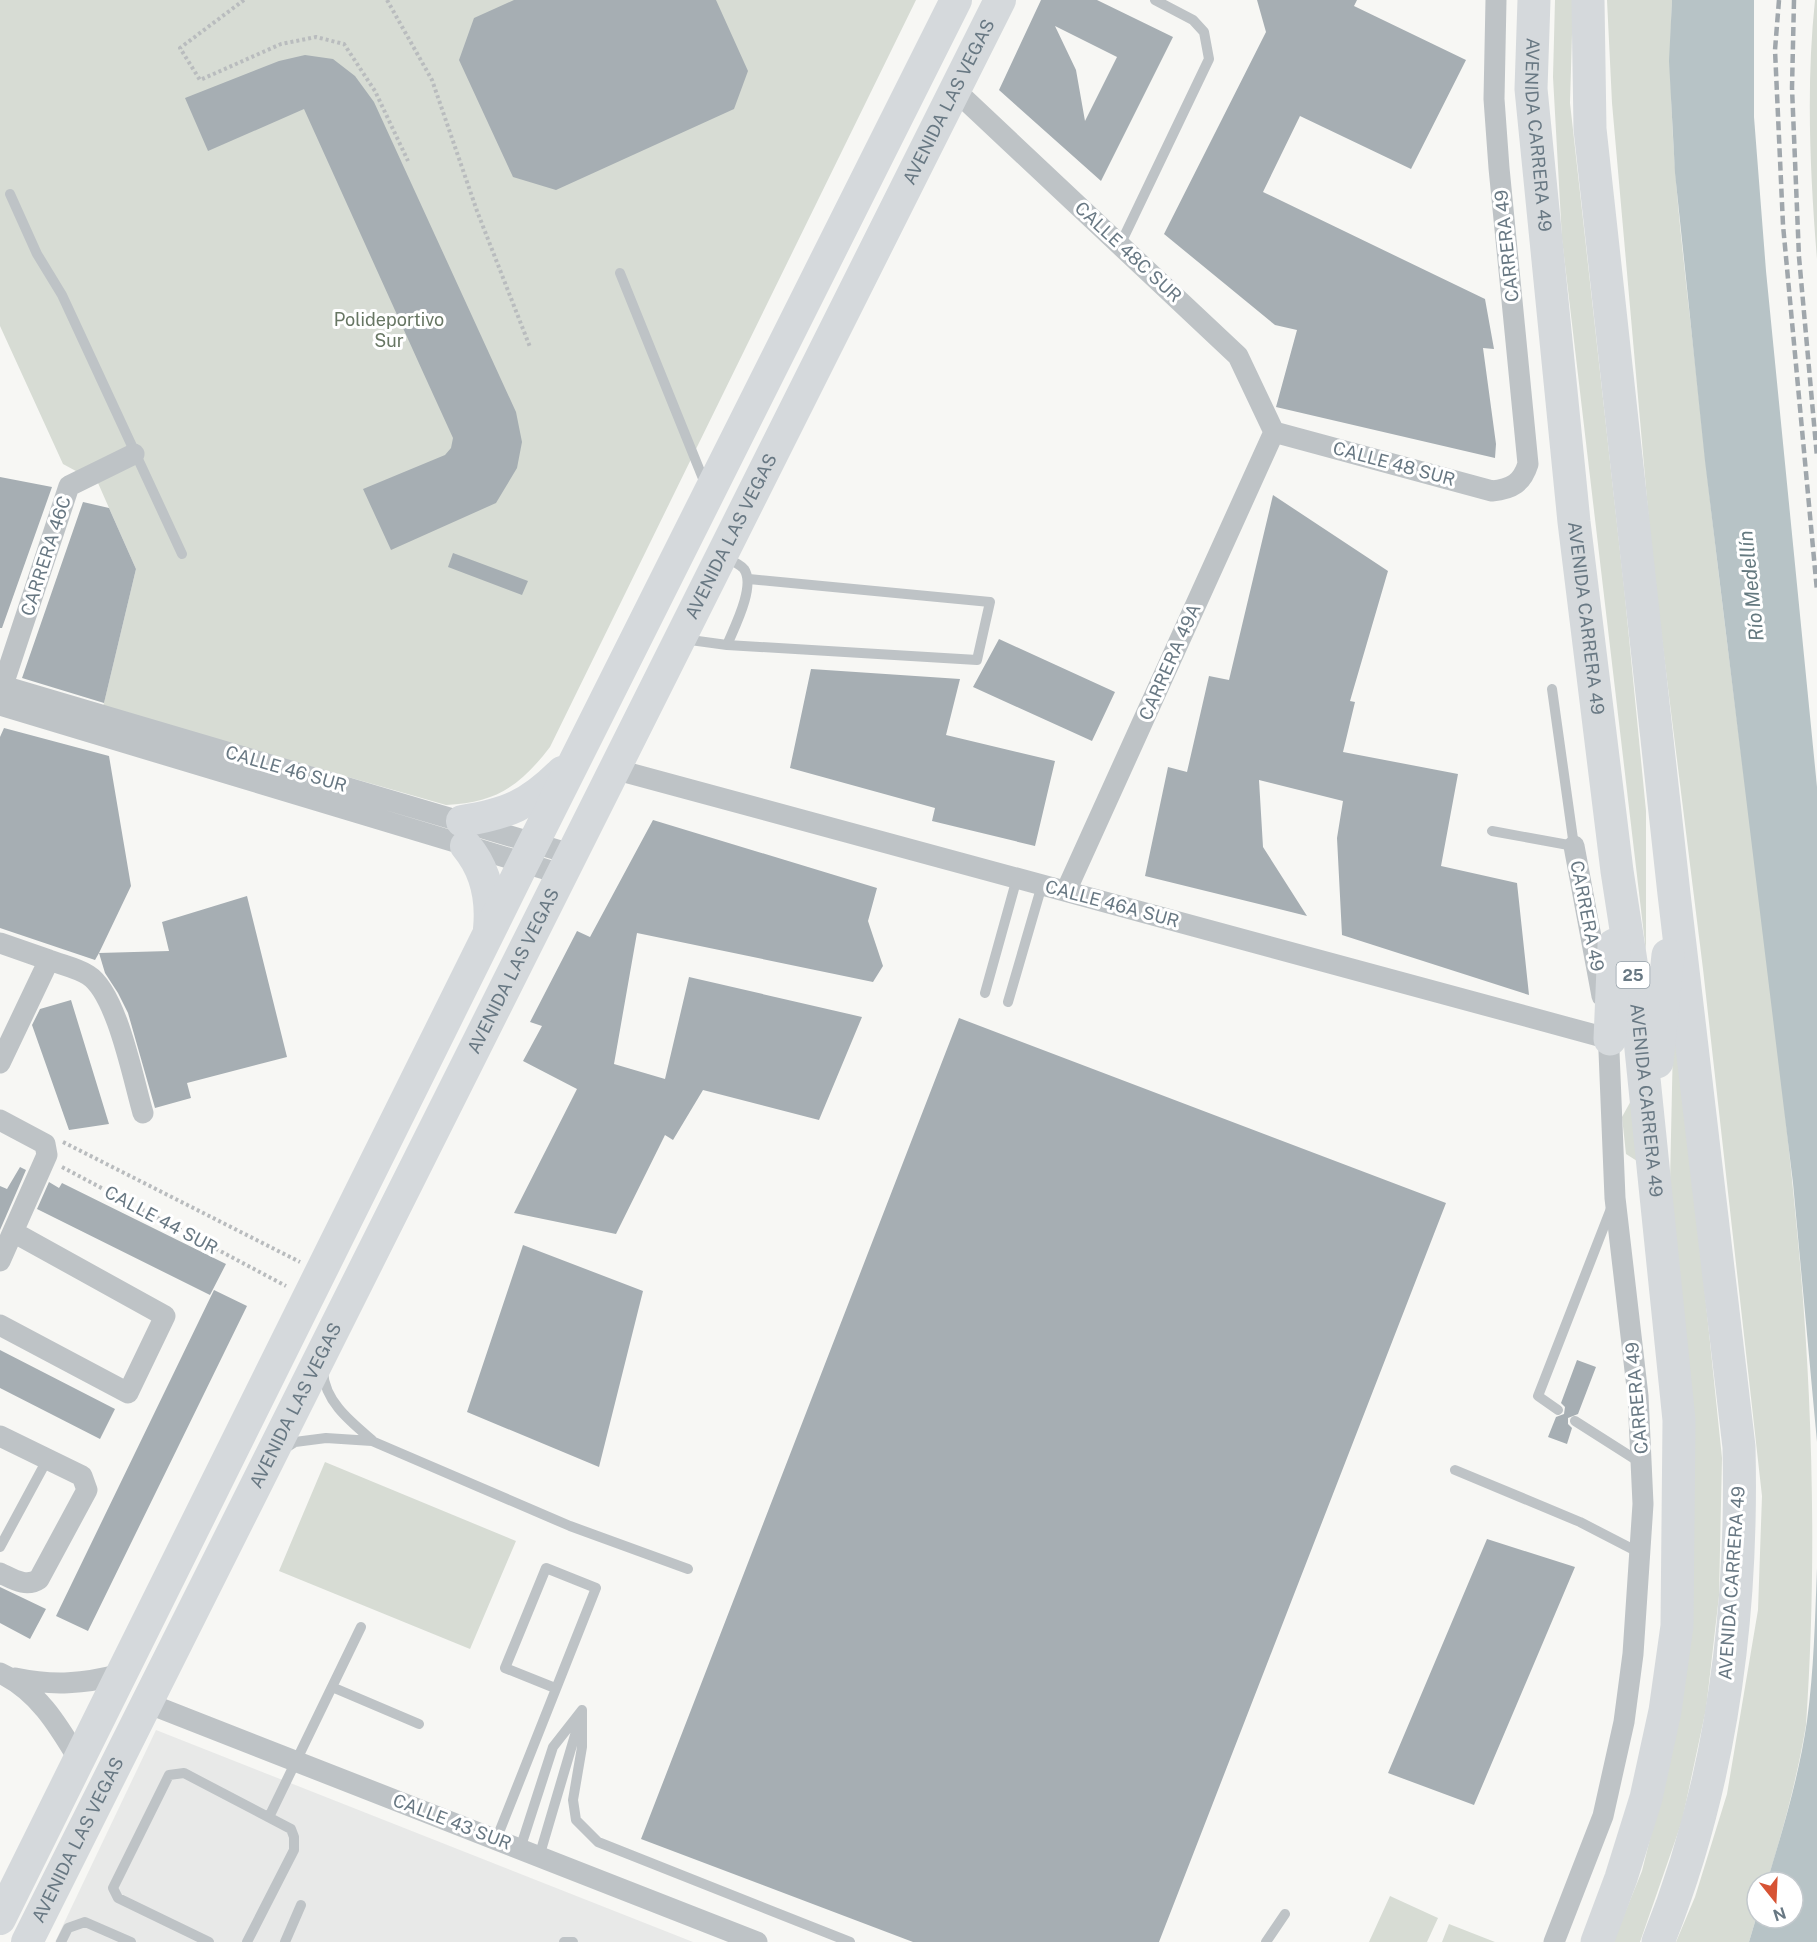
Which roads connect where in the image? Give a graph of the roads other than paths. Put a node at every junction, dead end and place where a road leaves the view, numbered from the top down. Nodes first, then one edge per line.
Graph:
1 (956, 0) edge
2 (1000, 0) edge
3 (1155, 0) edge
4 (1496, 0) edge
5 (1534, 0) edge
6 (1588, 0) edge
7 (955, 90) junction
8 (10, 194) dead end
9 (1120, 245) junction
10 (620, 273) dead end
11 (1274, 432) junction
12 (134, 454) junction
13 (1514, 486) joint
14 (709, 493) junction
15 (182, 554) dead end
16 (721, 555) junction
17 (749, 579) junction
18 (679, 638) junction
19 (727, 645) junction
20 (1552, 689) dead end
21 (1, 692) edge
22 (576, 759) junction
23 (614, 769) junction
24 (1492, 831) dead end
25 (464, 834) junction
26 (1574, 846) junction
27 (529, 853) junction
28 (566, 864) junction
29 (1617, 871) junction
30 (1017, 878) junction
31 (1042, 885) junction
32 (1066, 891) junction
33 (1674, 894) junction
34 (489, 932) junction
35 (0, 943) edge
36 (49, 960) junction
37 (985, 993) dead end
38 (1008, 1002) dead end
39 (1610, 1039) junction
40 (0, 1063) edge
41 (142, 1113) dead end
42 (0, 1120) edge
43 (1651, 1129) junction
44 (1615, 1198) junction
45 (15, 1233) junction
46 (0, 1261) edge
47 (0, 1325) edge
48 (321, 1354) junction
49 (1558, 1410) dead end
50 (1575, 1421) dead end
51 (0, 1436) edge
52 (372, 1440) junction
53 (270, 1457) junction
54 (47, 1460) junction
55 (1642, 1464) junction
56 (1455, 1470) dead end
57 (0, 1547) edge
58 (1640, 1553) junction
59 (688, 1569) dead end
60 (0, 1573) edge
61 (361, 1628) dead end
62 (122, 1674) junction
63 (4, 1675) edge
64 (333, 1687) junction
65 (555, 1688) junction
66 (147, 1703) junction
67 (582, 1710) junction
68 (419, 1724) dead end
69 (79, 1760) junction
70 (296, 1761) junction
71 (269, 1817) junction
72 (496, 1840) junction
73 (519, 1849) junction
74 (539, 1857) junction
75 (301, 1905) dead end
76 (0, 1919) edge
77 (117, 1939) edge
78 (27, 1942) edge
79 (61, 1942) edge
80 (131, 1942) edge
81 (209, 1942) edge
82 (247, 1942) edge
83 (285, 1942) edge
84 (564, 1942) edge
85 (573, 1942) edge
86 (757, 1942) edge
87 (850, 1942) edge
88 (1266, 1942) edge
89 (1274, 1942) edge
90 (1554, 1942) edge
91 (1597, 1942) edge
92 (1658, 1942) edge

1 - 14 main road, AVENIDA LAS VEGAS
2 - 7 main road, AVENIDA LAS VEGAS
3 - 9 lane
4 - 13 street, CARRERA 49
5 - 29 highway, AVENIDA CARRERA 49 / 25
6 - 33 highway, AVENIDA CARRERA 49
7 - 9 street, CALLE 48C SUR
7 - 16 main road, AVENIDA LAS VEGAS
8 - 12 lane
9 - 11 street, CALLE 48C SUR
10 - 14 lane
11 - 13 street, CALLE 48 SUR
11 - 32 street, CARRERA 49A
12 - 15 lane
12 - 21 street, CARRERA 46C
14 - 22 main road, AVENIDA LAS VEGAS
16 - 17 lane
16 - 18 main road, AVENIDA LAS VEGAS
17 - 19 lane
17 - 19 lane
18 - 19 lane
18 - 23 main road, AVENIDA LAS VEGAS
20 - 26 lane
21 - 25 street, CALLE 46 SUR
22 - 25 main road
22 - 27 main road, AVENIDA LAS VEGAS
23 - 28 main road, AVENIDA LAS VEGAS
23 - 30 street, CALLE 46A SUR
24 - 26 lane
25 - 27 street, CALLE 46 SUR
25 - 34 main road
26 - 39 street, CARRERA 49
27 - 28 street, CALLE 46 SUR
27 - 34 main road, AVENIDA LAS VEGAS
28 - 48 main road, AVENIDA LAS VEGAS
29 - 39 highway
29 - 43 highway, AVENIDA CARRERA 49 / 25
30 - 31 street, CALLE 46A SUR
30 - 37 lane
31 - 32 street, CALLE 46A SUR
31 - 38 lane
32 - 39 street, CALLE 46A SUR
33 - 43 highway
33 - 92 highway, AVENIDA CARRERA 49
34 - 62 main road, AVENIDA LAS VEGAS
35 - 36 street
36 - 40 street
36 - 41 street
39 - 44 street, CARRERA 49
42 - 45 street
43 - 91 highway, AVENIDA CARRERA 49 / 25
44 - 49 lane
44 - 55 street, CARRERA 49
45 - 46 street
45 - 47 street
48 - 52 lane
48 - 53 main road, AVENIDA LAS VEGAS
50 - 55 lane
51 - 54 street
52 - 53 lane
52 - 59 lane
53 - 66 main road, AVENIDA LAS VEGAS
54 - 57 lane
54 - 60 street
55 - 58 street, CARRERA 49
56 - 58 lane
58 - 90 street, CARRERA 49
61 - 64 lane
62 - 63 street
62 - 69 main road, AVENIDA LAS VEGAS
63 - 69 street
64 - 68 lane
64 - 70 lane
65 - 65 lane
65 - 72 lane
66 - 70 street, CALLE 43 SUR
66 - 78 main road, AVENIDA LAS VEGAS
67 - 73 lane
67 - 74 lane
67 - 87 lane
69 - 76 main road, AVENIDA LAS VEGAS
70 - 71 lane
70 - 72 street, CALLE 43 SUR
71 - 81 lane
71 - 82 lane
72 - 73 street, CALLE 43 SUR
73 - 74 street, CALLE 43 SUR
74 - 86 street, CALLE 43 SUR
75 - 83 lane
77 - 79 lane
77 - 80 lane
84 - 85 lane
88 - 89 lane

